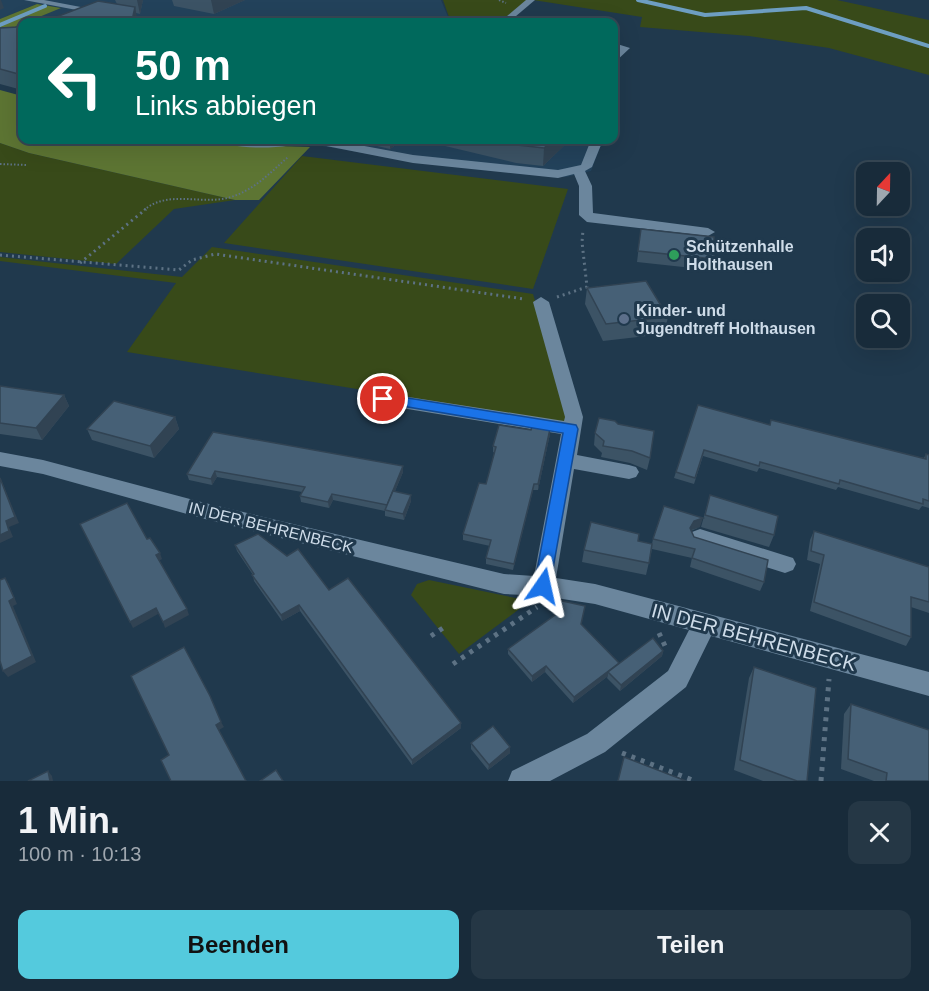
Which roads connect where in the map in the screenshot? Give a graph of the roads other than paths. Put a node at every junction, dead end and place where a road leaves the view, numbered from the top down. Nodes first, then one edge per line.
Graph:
1 (28, 0) edge
2 (531, 0) edge
3 (97, 11) junction
4 (115, 14) edge
5 (81, 18) edge
6 (509, 18) edge
7 (618, 47) edge
8 (618, 56) edge
9 (336, 144) edge
10 (595, 144) edge
11 (578, 170) junction
12 (708, 232) dead end
13 (541, 302) road end
14 (383, 399) dead end
15 (571, 429) junction
16 (0, 459) edge
17 (566, 460) junction
18 (629, 472) dead end
19 (700, 538) edge
20 (785, 564) dead end
21 (543, 586) junction
22 (705, 623) junction
23 (929, 684) edge
24 (522, 781) edge

1 - 3 street
2 - 6 street
3 - 4 street
3 - 5 street
7 - 8 street
9 - 11 street
10 - 11 street
11 - 12 street
13 - 15 street
14 - 15 street
15 - 17 street
16 - 21 street, IN DER BEHRENBECK
17 - 18 street
17 - 21 street
19 - 20 street
21 - 22 street, IN DER BEHRENBECK
22 - 23 street, IN DER BEHRENBECK
22 - 24 street

